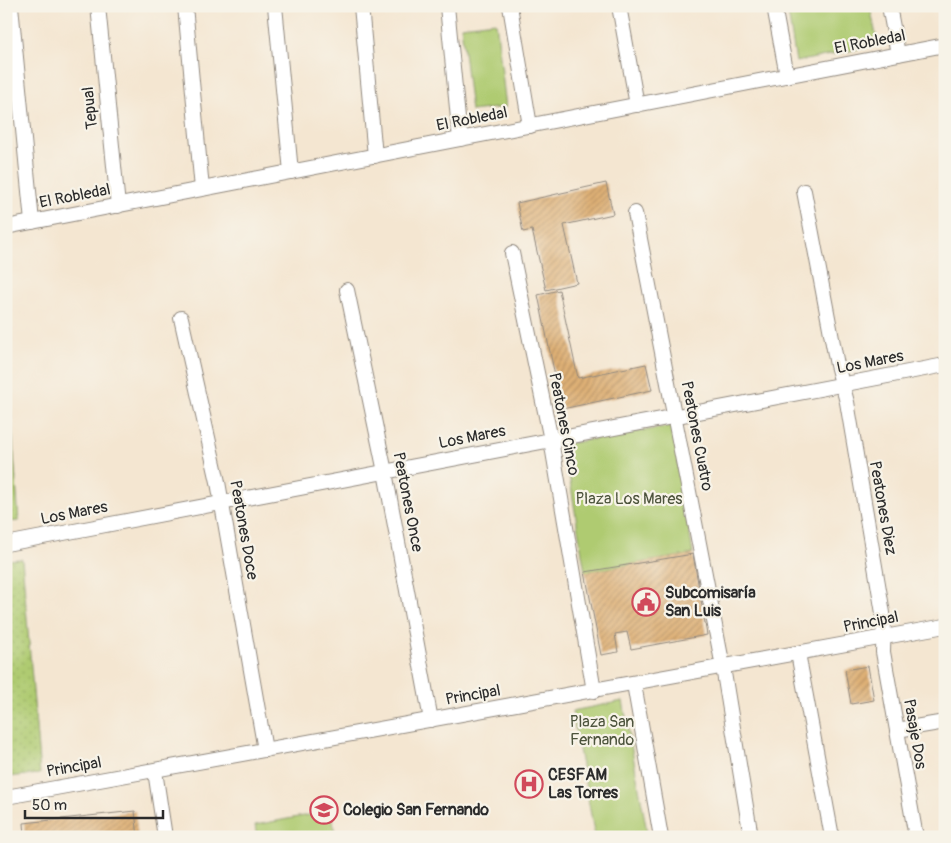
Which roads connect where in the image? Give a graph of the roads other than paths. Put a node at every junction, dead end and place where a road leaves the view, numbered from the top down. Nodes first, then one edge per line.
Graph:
1 (11, 6) edge
2 (98, 6) edge
3 (185, 6) edge
4 (275, 6) edge
5 (361, 6) edge
6 (447, 6) edge
7 (510, 6) edge
8 (620, 6) edge
9 (774, 6) edge
10 (889, 6) edge
11 (945, 45) edge
12 (898, 54) junction
13 (787, 76) junction
14 (637, 105) junction
15 (530, 126) junction
16 (460, 139) junction
17 (375, 156) junction
18 (291, 172) junction
19 (202, 189) junction
20 (804, 191) dead end
21 (118, 206) junction
22 (635, 212) dead end
23 (32, 222) junction
24 (6, 227) edge
25 (512, 253) dead end
26 (347, 290) dead end
27 (181, 318) dead end
28 (945, 365) edge
29 (842, 385) junction
30 (676, 416) junction
31 (550, 440) junction
32 (385, 472) junction
33 (221, 503) junction
34 (6, 544) edge
35 (945, 626) edge
36 (883, 638) junction
37 (798, 653) junction
38 (722, 667) junction
39 (634, 684) junction
40 (594, 691) junction
41 (432, 720) junction
42 (945, 722) edge
43 (897, 730) junction
44 (265, 750) junction
45 (155, 770) junction
46 (6, 797) edge
47 (165, 837) edge
48 (661, 837) edge
49 (751, 837) edge
50 (832, 837) edge
51 (916, 837) edge

1 - 23 street
2 - 21 street, Tepual
3 - 19 street
4 - 18 street
5 - 17 street
6 - 16 street
7 - 15 street
8 - 14 street
9 - 13 street
10 - 12 street
11 - 12 street, El Robledal
12 - 13 street, El Robledal
13 - 14 street, El Robledal
14 - 15 street, El Robledal
15 - 16 street, El Robledal
16 - 17 street, El Robledal
17 - 18 street, El Robledal
18 - 19 street, El Robledal
19 - 21 street, El Robledal
20 - 29 street, Peatones Diez
21 - 23 street, El Robledal
22 - 30 street, Peatones Cuatro
23 - 24 street, El Robledal
25 - 31 street, Peatones Cinco
26 - 32 street, Peatones Once
27 - 33 street, Peatones Doce
28 - 29 street, Los Mares
29 - 30 street, Los Mares
29 - 36 street, Peatones Diez
30 - 31 street, Los Mares
30 - 38 street, Peatones Cuatro
31 - 32 street, Los Mares
31 - 40 street, Peatones Cinco
32 - 33 street, Los Mares
32 - 41 street, Peatones Once
33 - 34 street, Los Mares
33 - 44 street, Peatones Doce
35 - 36 street, Principal
36 - 37 street, Principal
36 - 43 street, Pasaje Dos
37 - 38 street, Principal
37 - 50 street
38 - 39 street, Principal
38 - 49 street, Peatones Cuatro
39 - 40 street, Principal
39 - 48 street
40 - 41 street, Principal
41 - 44 street, Principal
42 - 43 street
43 - 51 street, Pasaje Dos
44 - 45 street, Principal
45 - 46 street, Principal
45 - 47 street

